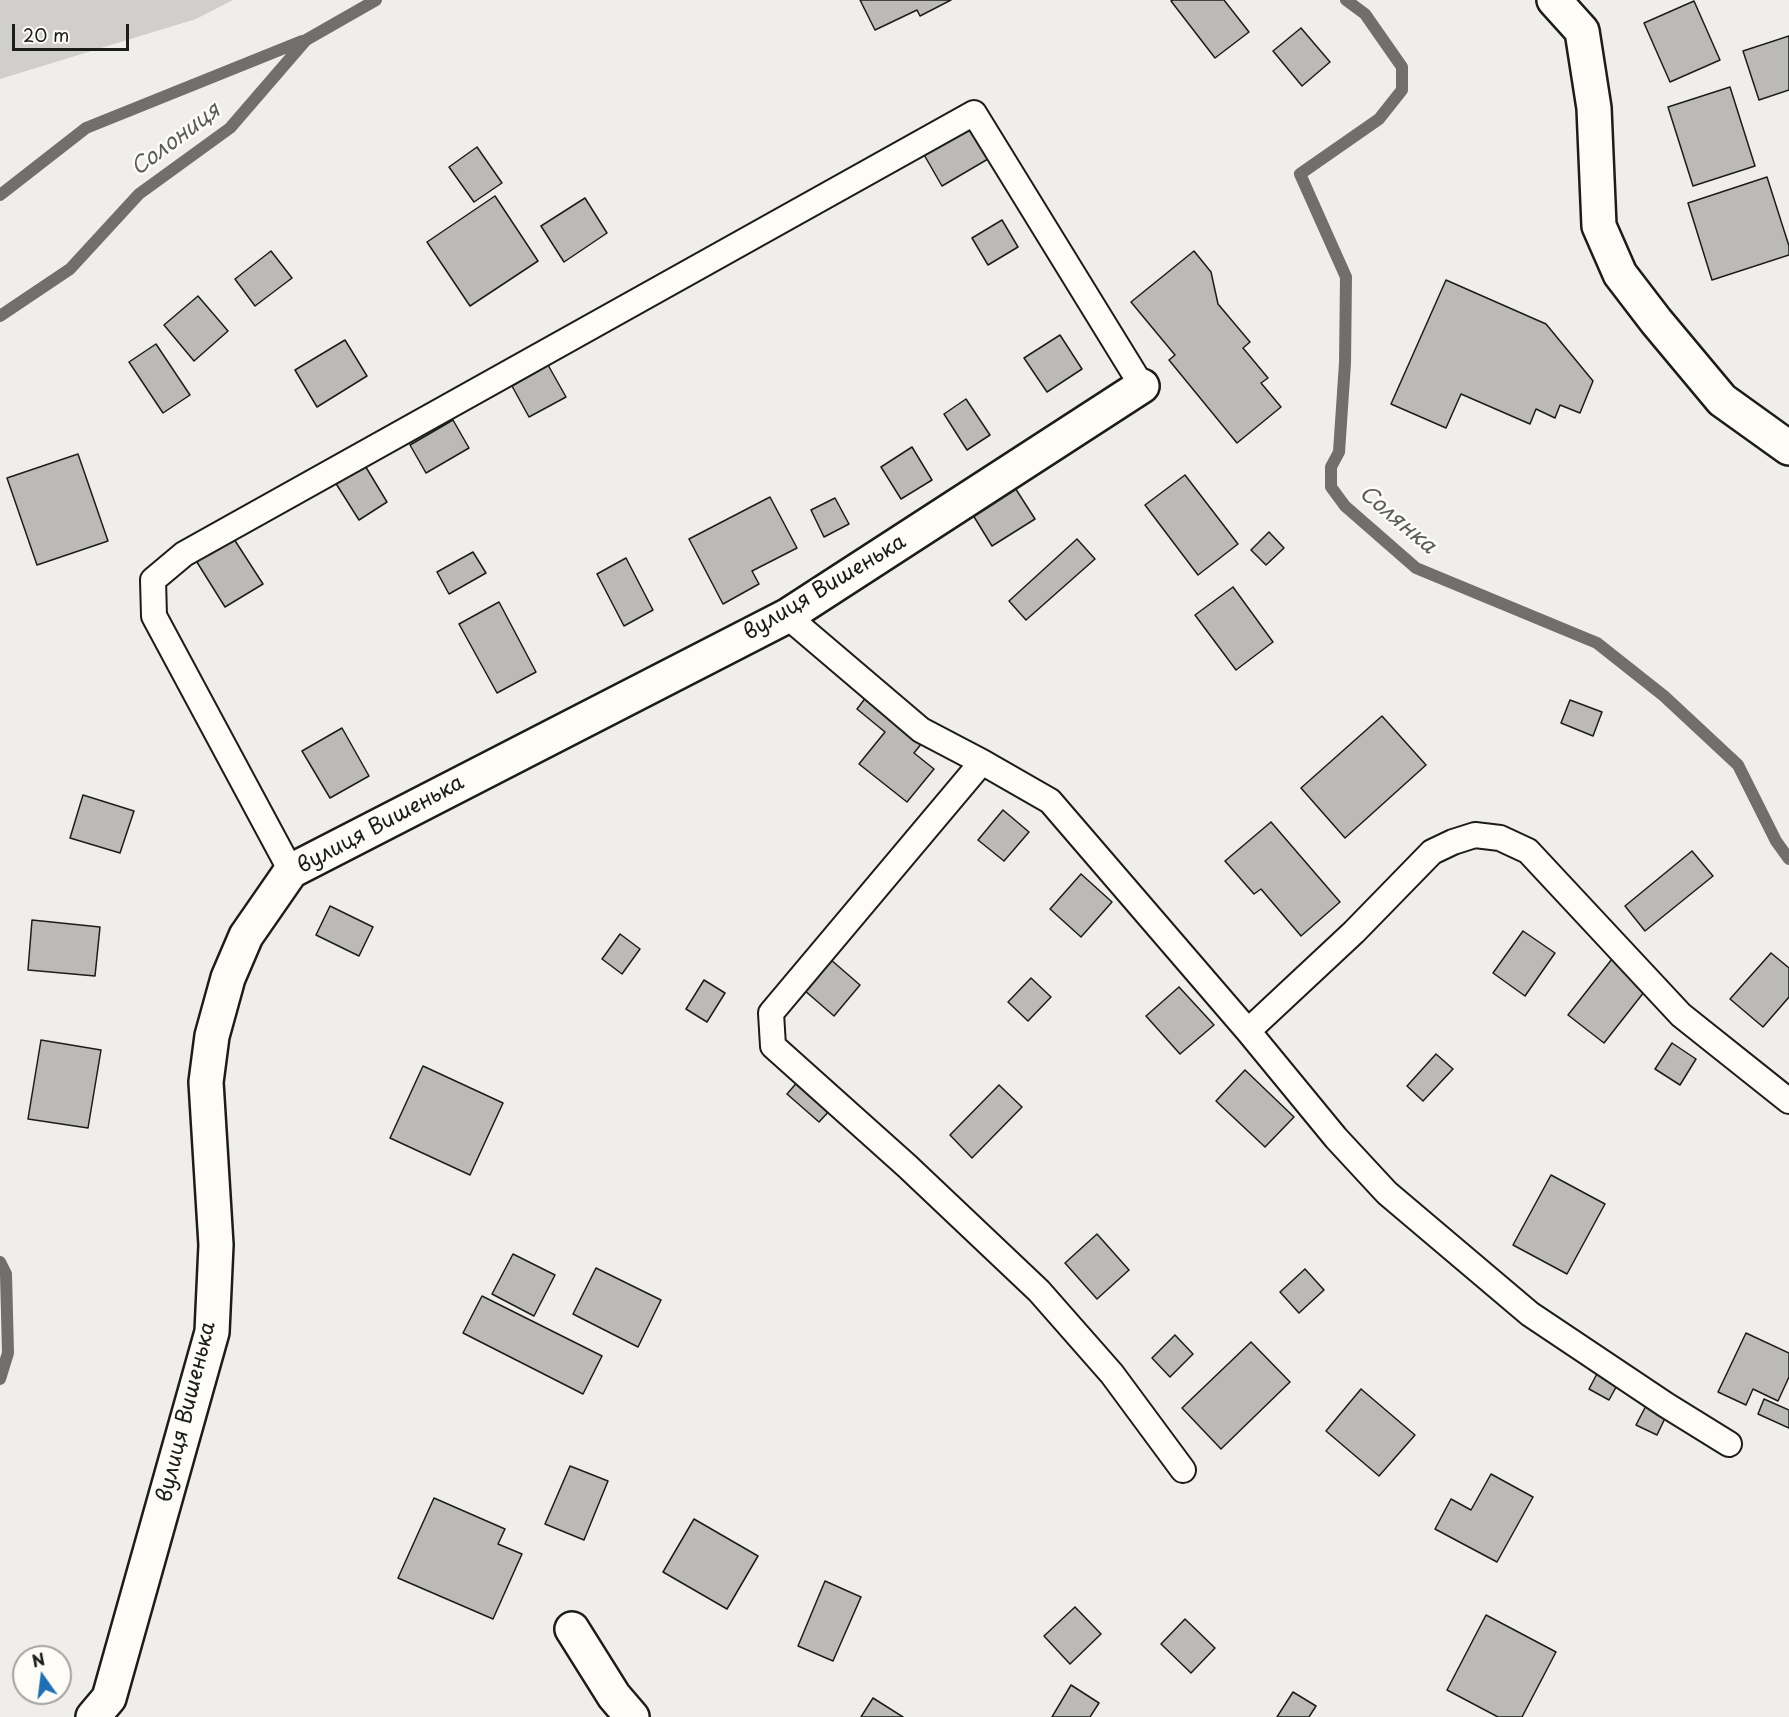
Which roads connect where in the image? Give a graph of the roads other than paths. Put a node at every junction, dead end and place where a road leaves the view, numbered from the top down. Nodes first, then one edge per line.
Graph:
1 (1554, 0) edge
2 (1142, 386) joint
3 (1789, 448) edge
4 (787, 616) junction
5 (982, 762) junction
6 (291, 871) junction
7 (1248, 1032) junction
8 (1789, 1101) edge
9 (1729, 1444) dead end
10 (1183, 1470) dead end
11 (572, 1629) dead end
12 (93, 1717) edge
13 (632, 1717) edge

1 - 3 street
2 - 4 street, вулиця Вишенька
2 - 6 lane
4 - 5 lane
4 - 6 street, вулиця Вишенька
5 - 7 lane
5 - 10 lane
6 - 12 street, вулиця Вишенька
7 - 8 lane
7 - 9 lane
11 - 13 street

